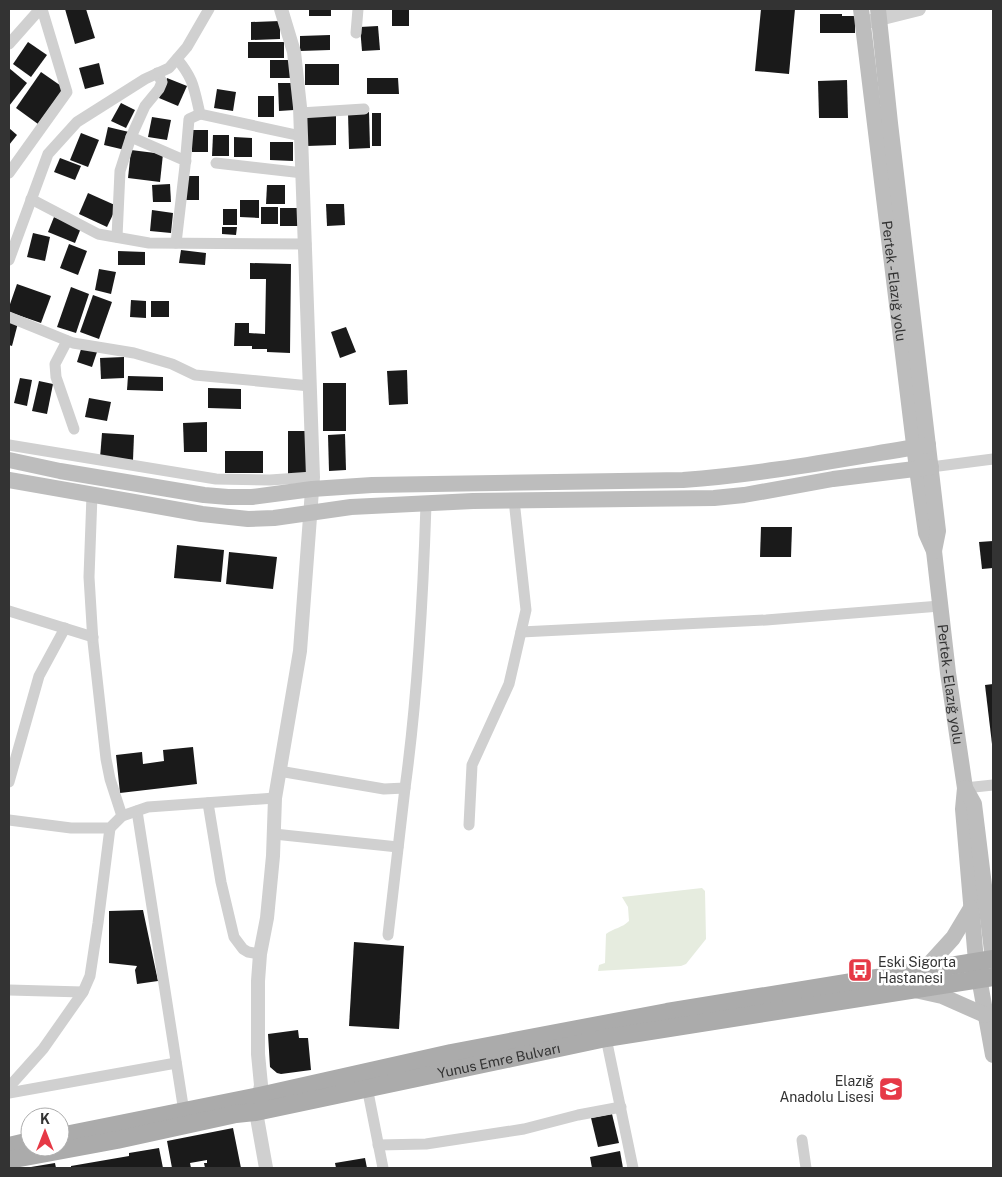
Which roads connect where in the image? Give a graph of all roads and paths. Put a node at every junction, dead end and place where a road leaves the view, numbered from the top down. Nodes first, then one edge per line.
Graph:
1 (41, 9) edge
2 (209, 9) edge
3 (281, 9) edge
4 (358, 9) edge
5 (919, 9) edge
6 (879, 14) edge
7 (862, 16) edge
8 (356, 33) dead end
9 (10, 40) edge
10 (177, 59) junction
11 (157, 73) junction
12 (364, 109) dead end
13 (300, 112) junction
14 (200, 114) junction
15 (301, 136) junction
16 (131, 137) junction
17 (186, 161) junction
18 (216, 163) dead end
19 (9, 173) edge
20 (303, 173) junction
21 (31, 199) junction
22 (117, 236) junction
23 (176, 243) junction
24 (306, 244) junction
25 (9, 260) edge
26 (9, 317) edge
27 (67, 340) junction
28 (310, 386) junction
29 (74, 429) dead end
30 (9, 445) edge
31 (921, 446) junction
32 (993, 459) edge
33 (9, 460) edge
34 (924, 468) junction
35 (9, 480) edge
36 (312, 483) junction
37 (92, 495) junction
38 (514, 500) junction
39 (426, 504) junction
40 (310, 514) junction
41 (940, 606) junction
42 (9, 611) edge
43 (64, 628) junction
44 (521, 632) junction
45 (93, 637) junction
46 (279, 771) junction
47 (9, 782) edge
48 (993, 785) edge
49 (405, 788) junction
50 (965, 788) junction
51 (275, 798) junction
52 (208, 802) junction
53 (137, 811) junction
54 (122, 816) junction
55 (9, 820) edge
56 (469, 825) dead end
57 (110, 828) junction
58 (274, 834) junction
59 (398, 847) junction
60 (990, 896) edge
61 (971, 908) junction
62 (388, 935) dead end
63 (260, 954) junction
64 (993, 959) edge
65 (976, 961) junction
66 (923, 970) junction
67 (986, 978) edge
68 (913, 989) junction
69 (9, 990) edge
70 (83, 992) junction
71 (985, 1015) junction
72 (606, 1038) junction
73 (993, 1055) edge
74 (176, 1063) junction
75 (9, 1086) edge
76 (367, 1087) junction
77 (9, 1093) edge
78 (258, 1104) junction
79 (620, 1107) junction
80 (184, 1112) junction
81 (70, 1134) edge
82 (802, 1140) dead end
83 (378, 1145) junction
84 (12, 1158) edge
85 (266, 1168) edge
86 (383, 1168) edge
87 (633, 1168) edge
88 (806, 1168) edge

1 - 9 street
1 - 19 street
2 - 10 street
3 - 13 street
4 - 8 street
5 - 6 street
6 - 7 street
6 - 31 main road, Pertek - Elazığ yolu
7 - 31 main road, Pertek - Elazığ yolu
10 - 11 street
10 - 14 street
11 - 16 street
11 - 21 street
12 - 13 street
13 - 15 street
14 - 15 street
14 - 17 street
15 - 20 street
16 - 17 street
16 - 22 street
17 - 23 street
18 - 20 street
20 - 24 street
21 - 22 street
21 - 25 street
22 - 23 street
23 - 24 street
24 - 28 street
26 - 27 street
27 - 28 street
27 - 29 street
28 - 36 street
30 - 36 street
31 - 34 main road, Pertek - Elazığ yolu
31 - 36 main road
32 - 34 street
33 - 36 main road
34 - 38 main road
34 - 41 main road, Pertek - Elazığ yolu
35 - 37 main road
36 - 40 street
37 - 40 main road
37 - 45 street
38 - 39 main road
38 - 44 street
39 - 40 main road
39 - 49 street
40 - 46 street
41 - 44 street
41 - 50 main road, Pertek - Elazığ yolu
42 - 43 street
43 - 45 street
43 - 47 street
44 - 56 street
45 - 54 street
46 - 49 street
46 - 51 street
48 - 50 street
49 - 59 street
50 - 60 main road
50 - 61 main road
51 - 52 street
51 - 58 street
52 - 53 street
52 - 63 street
53 - 54 street
53 - 74 street
54 - 57 street
55 - 57 street
57 - 70 street
58 - 59 street
58 - 63 street
59 - 62 street
60 - 64 main road
61 - 65 main road
61 - 66 main road
63 - 78 street
64 - 65 main road, Yunus Emre Bulvarı
65 - 66 main road, Yunus Emre Bulvarı
65 - 67 main road
66 - 78 main road, Yunus Emre Bulvarı
67 - 68 main road, Yunus Emre Bulvarı
67 - 71 main road
68 - 71 main road
68 - 72 main road, Yunus Emre Bulvarı
69 - 70 street
70 - 75 street
71 - 73 main road
72 - 76 main road, Yunus Emre Bulvarı
72 - 79 street
74 - 77 street
74 - 80 street
76 - 78 main road, Yunus Emre Bulvarı
76 - 83 street
78 - 80 main road, Yunus Emre Bulvarı
78 - 84 main road, Yunus Emre Bulvarı
78 - 85 street
79 - 83 street
79 - 87 street
80 - 81 main road, Yunus Emre Bulvarı
82 - 88 street
83 - 86 street

